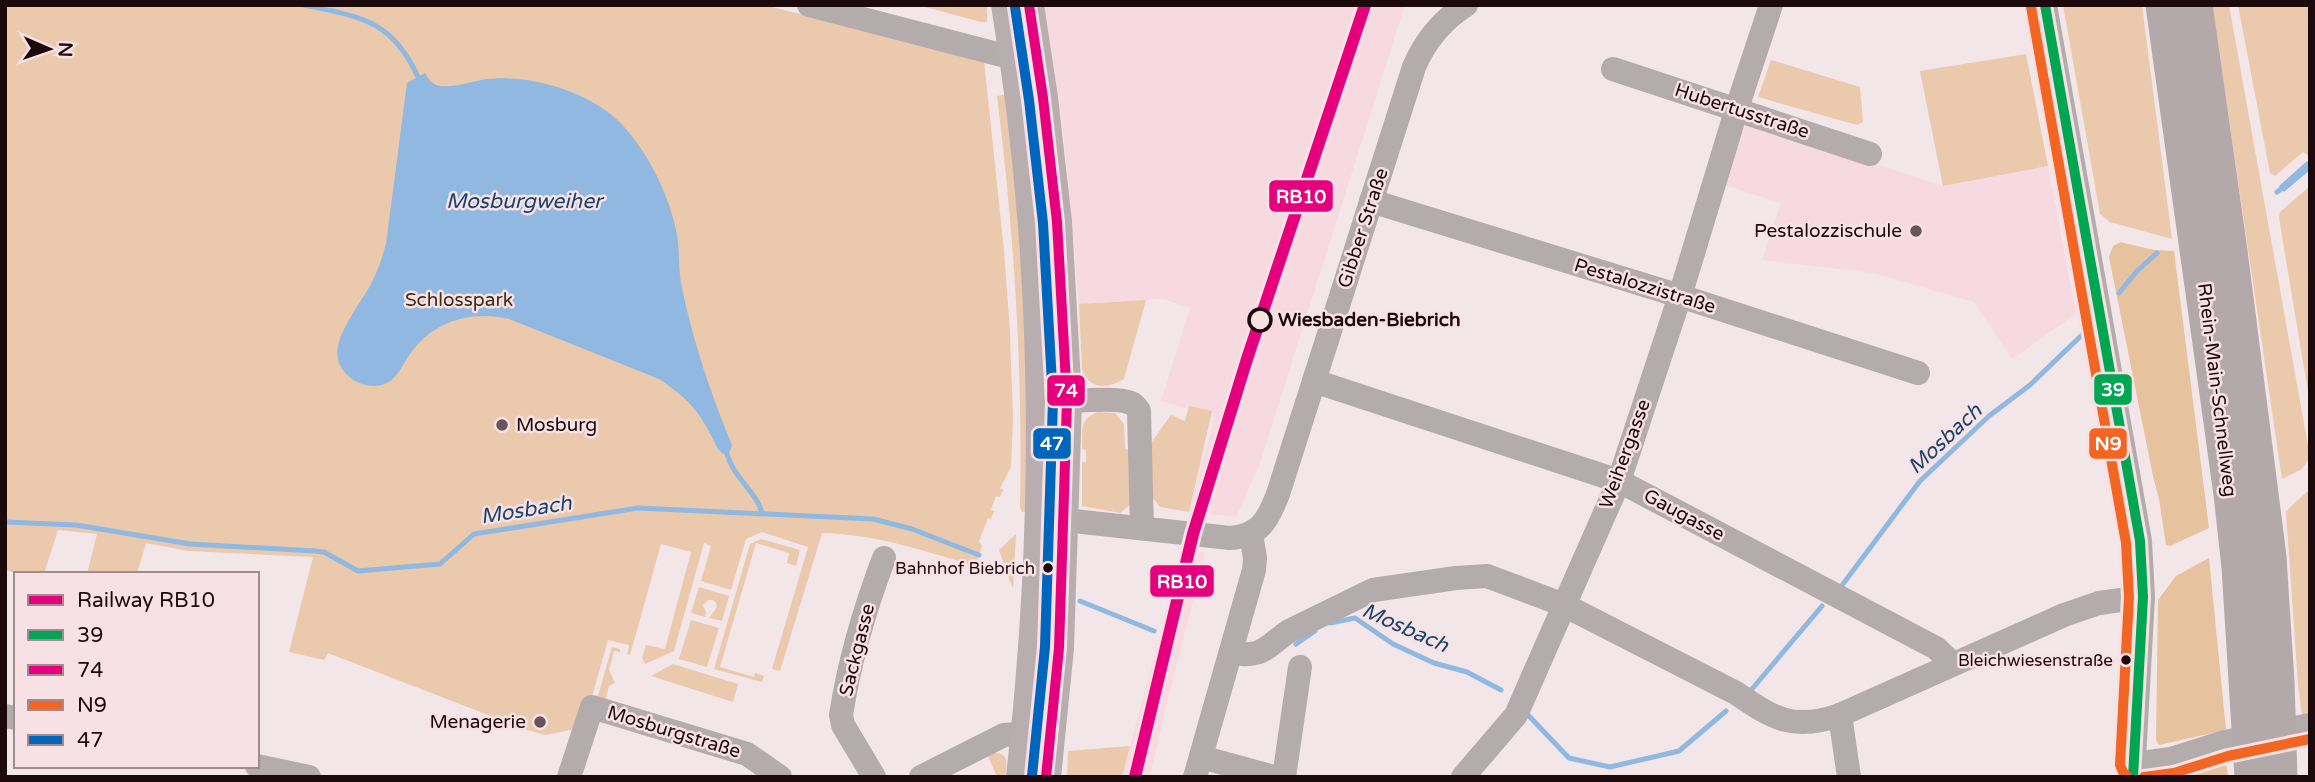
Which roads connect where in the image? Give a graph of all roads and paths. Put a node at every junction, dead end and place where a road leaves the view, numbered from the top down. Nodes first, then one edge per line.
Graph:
1 (809, 5) edge
2 (1006, 5) edge
3 (1029, 5) edge
4 (1771, 5) edge
5 (2045, 5) edge
6 (2163, 5) edge
7 (2194, 5) edge
8 (1456, 8) edge
9 (1013, 58) junction
10 (1614, 69) dead end
11 (1737, 108) junction
12 (1870, 153) dead end
13 (2206, 191) junction
14 (1371, 201) junction
15 (1680, 296) junction
16 (1918, 373) dead end
17 (1314, 381) junction
18 (1054, 407) junction
19 (1041, 477) junction
20 (1619, 481) junction
21 (1064, 520) junction
22 (1142, 527) junction
23 (1251, 534) junction
24 (884, 558) dead end
25 (2143, 597) junction
26 (1564, 604) junction
27 (1231, 653) junction
28 (1954, 664) junction
29 (1300, 667) dead end
30 (1840, 715) junction
31 (2310, 725) edge
32 (1039, 733) junction
33 (259, 766) edge
34 (1198, 767) edge
35 (2133, 770) edge
36 (2273, 776) edge
37 (309, 777) edge
38 (569, 777) edge
39 (780, 777) edge
40 (874, 777) edge
41 (921, 777) edge
42 (1021, 777) edge
43 (1046, 777) edge
44 (1274, 777) edge
45 (1284, 777) edge
46 (1463, 777) edge
47 (1849, 777) edge

1 - 9 street
2 - 9 main road
3 - 18 main road
4 - 11 street, Weihergasse
5 - 25 street
6 - 13 highway, Rhein-Main-Schnellweg
7 - 13 highway, Rhein-Main-Schnellweg
8 - 14 street, Gibber Straße
9 - 18 main road
10 - 11 street, Hubertusstraße
11 - 12 street, Hubertusstraße
11 - 15 street, Weihergasse
13 - 36 highway, Rhein-Main-Schnellweg
14 - 15 street, Pestalozzistraße
14 - 17 street, Gibber Straße
15 - 16 street, Pestalozzistraße
15 - 20 street, Weihergasse
17 - 20 street, Gaugasse
17 - 23 street, Gibber Straße
18 - 19 main road
18 - 21 main road
18 - 22 street
19 - 21 street
19 - 32 main road
20 - 26 street, Weihergasse
20 - 28 street, Gaugasse
21 - 22 street
21 - 32 main road
22 - 23 street
23 - 27 street
24 - 40 street, Sackgasse
25 - 28 street
25 - 35 street
26 - 27 street
26 - 30 street
26 - 46 street, Weihergasse
27 - 34 street
28 - 30 street
29 - 45 street
30 - 47 street
31 - 35 street
32 - 41 street
32 - 42 main road
32 - 43 main road
33 - 37 street
34 - 44 street
38 - 39 street, Mosburgstraße

